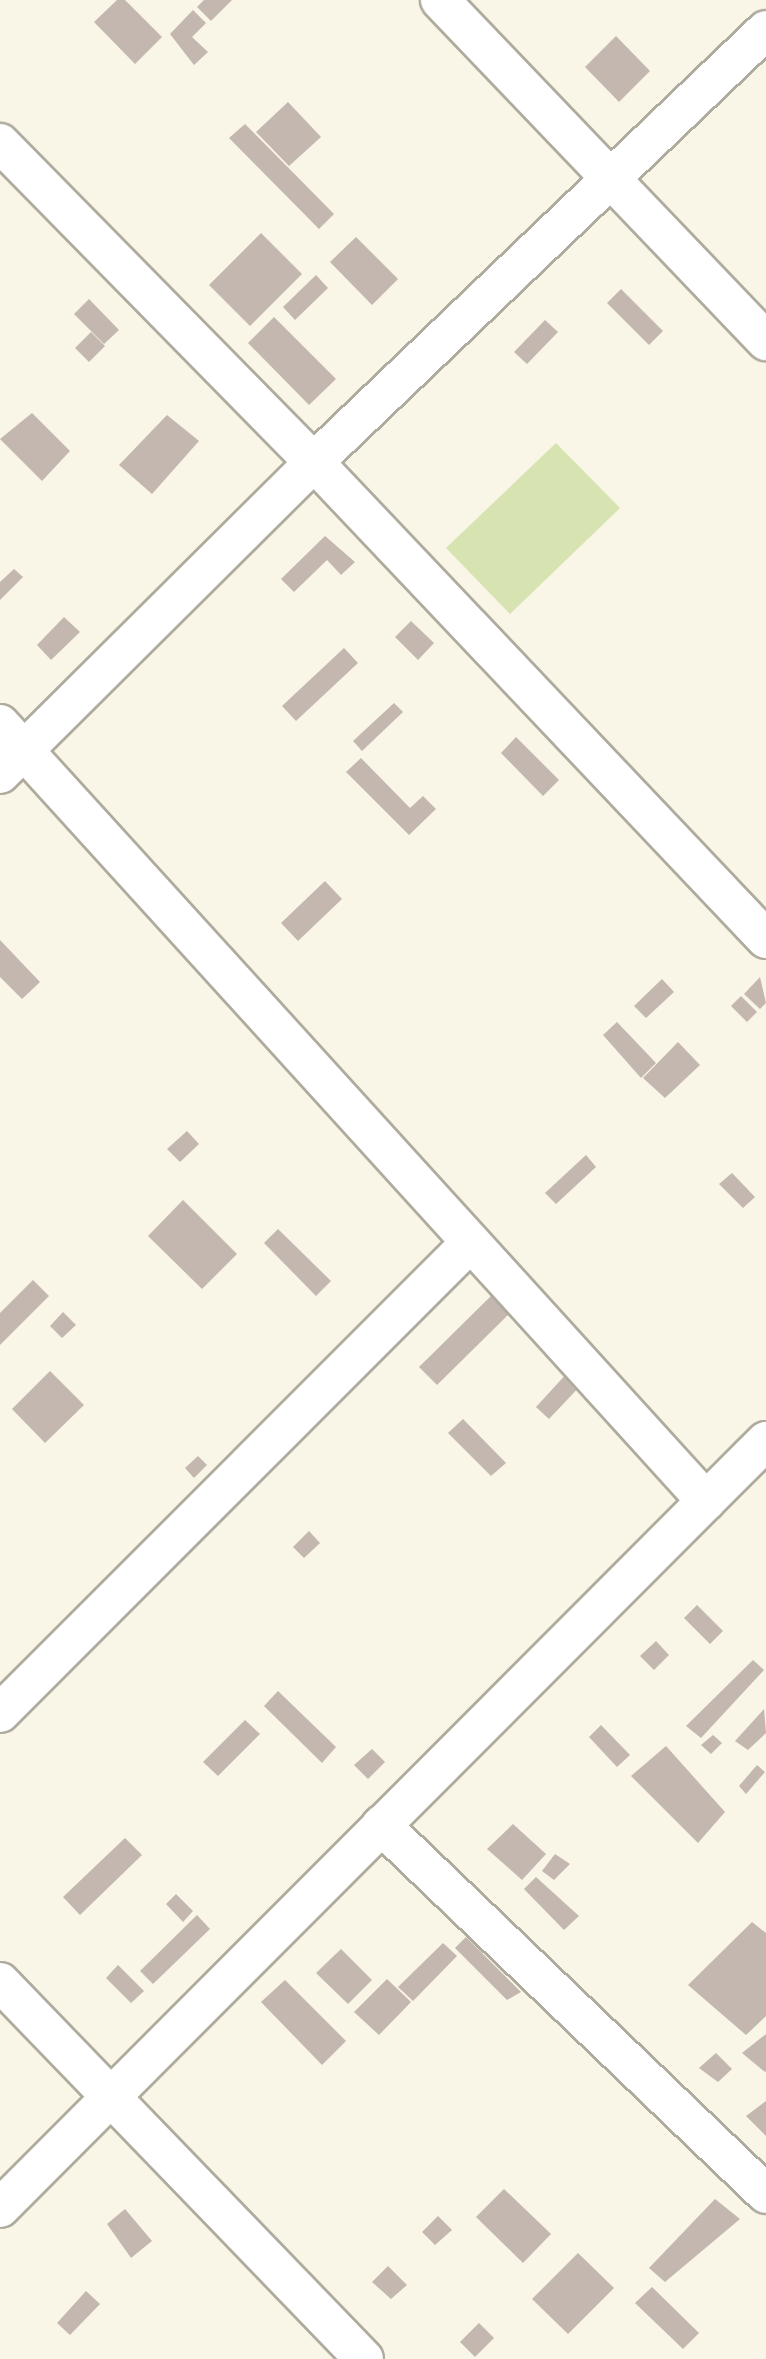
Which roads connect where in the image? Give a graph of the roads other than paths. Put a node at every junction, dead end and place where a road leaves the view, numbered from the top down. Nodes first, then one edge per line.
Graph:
1 (440, 0) edge
2 (766, 30) edge
3 (0, 143) edge
4 (610, 179) junction
5 (766, 341) edge
6 (314, 462) junction
7 (9, 749) edge
8 (766, 939) edge
9 (469, 1244) junction
10 (766, 1441) edge
11 (706, 1501) junction
12 (0, 1713) edge
13 (381, 1825) junction
14 (0, 1982) edge
15 (110, 2097) junction
16 (766, 2194) edge
17 (0, 2208) edge
18 (364, 2359) edge

1 - 4 street
2 - 4 street
3 - 6 street
4 - 5 street
4 - 6 street
6 - 7 street
6 - 8 street
7 - 9 street
9 - 11 street
9 - 12 street
10 - 11 street
11 - 13 street
13 - 15 street
13 - 16 street
14 - 15 street
15 - 17 street
15 - 18 street

